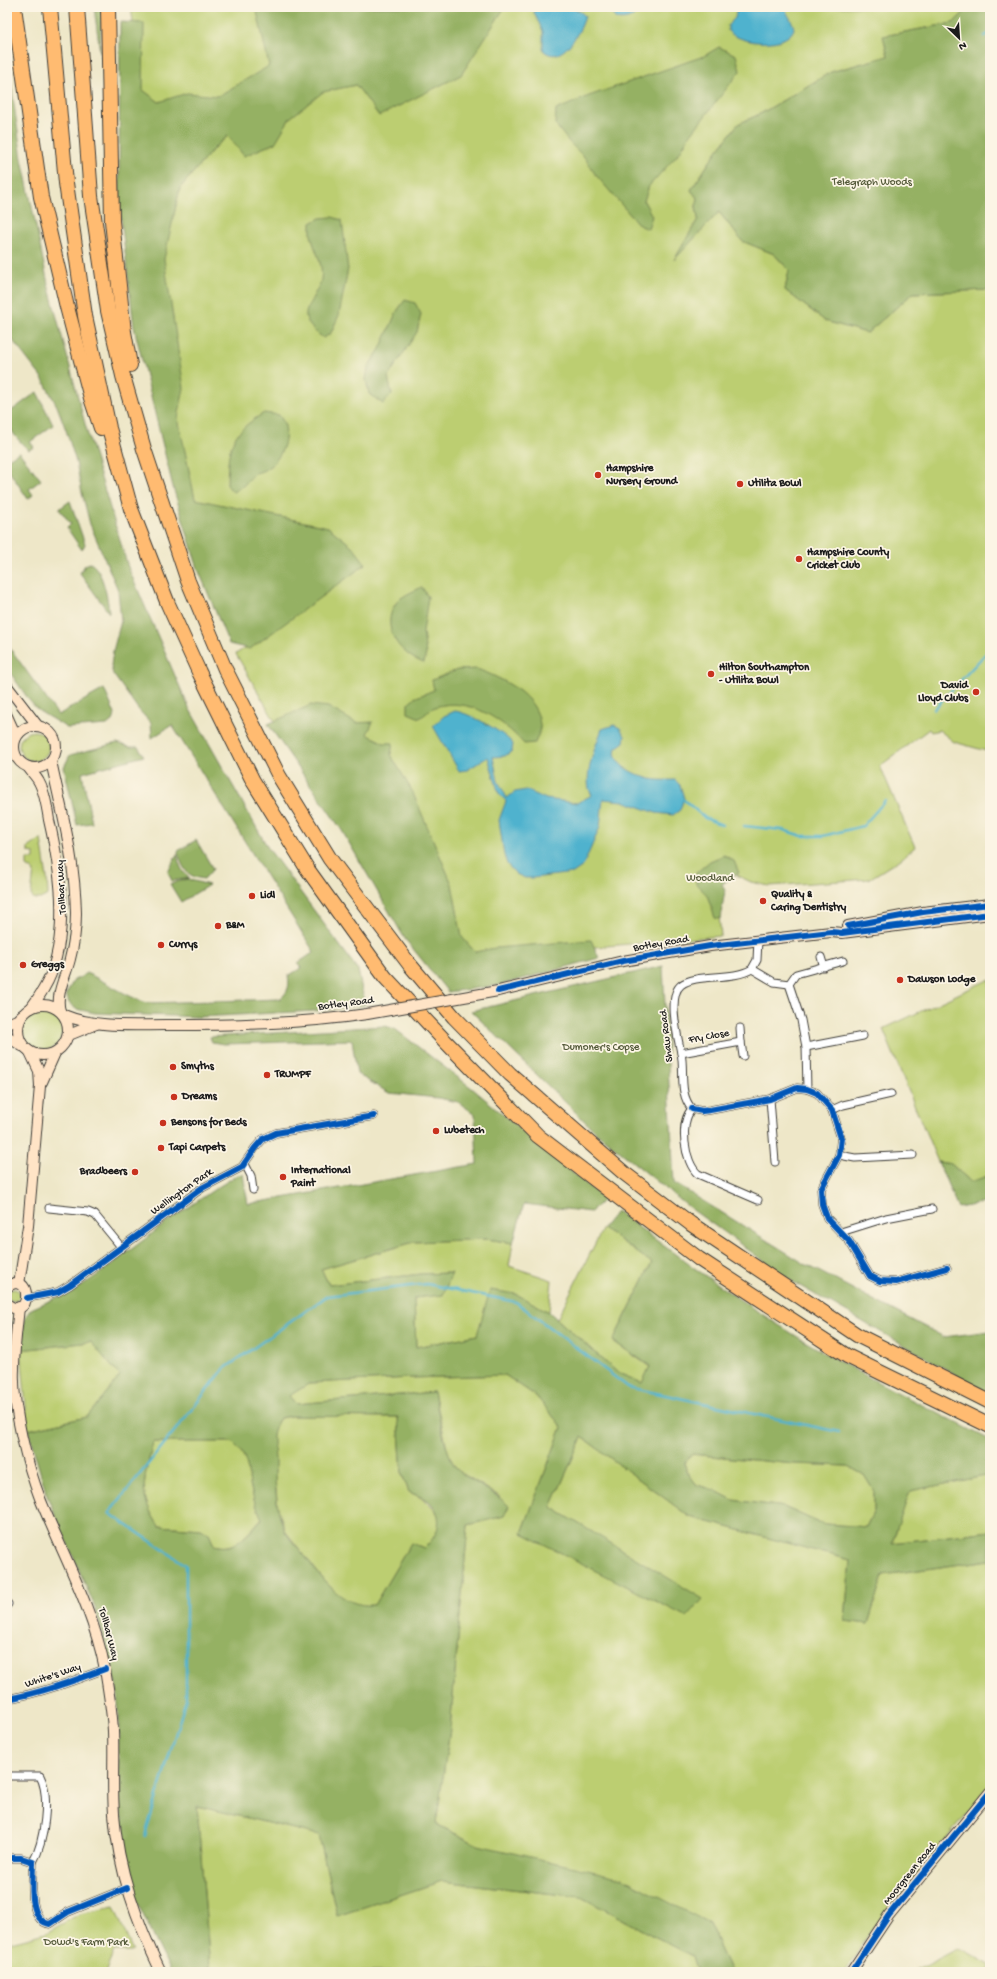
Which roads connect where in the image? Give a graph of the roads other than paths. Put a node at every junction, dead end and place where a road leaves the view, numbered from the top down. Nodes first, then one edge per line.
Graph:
1 (14, 7) edge
2 (50, 7) edge
3 (77, 7) edge
4 (108, 7) edge
5 (144, 448) junction
6 (131, 509) junction
7 (7, 686) edge
8 (7, 716) edge
9 (37, 725) junction
10 (16, 736) junction
11 (51, 761) junction
12 (28, 767) junction
13 (990, 904) edge
14 (990, 914) edge
15 (831, 932) junction
16 (758, 940) junction
17 (821, 958) dead end
18 (843, 961) dead end
19 (824, 967) junction
20 (752, 969) junction
21 (789, 984) junction
22 (27, 1011) junction
23 (62, 1013) junction
24 (7, 1024) edge
25 (98, 1024) junction
26 (740, 1028) dead end
27 (69, 1035) junction
28 (7, 1036) edge
29 (863, 1036) dead end
30 (740, 1042) junction
31 (806, 1048) junction
32 (27, 1049) junction
33 (55, 1053) junction
34 (681, 1053) junction
35 (743, 1056) dead end
36 (40, 1086) junction
37 (807, 1089) junction
38 (891, 1094) dead end
39 (770, 1099) junction
40 (692, 1108) junction
41 (832, 1110) junction
42 (374, 1116) dead end
43 (839, 1155) junction
44 (913, 1155) dead end
45 (775, 1162) dead end
46 (245, 1164) junction
47 (253, 1190) dead end
48 (758, 1200) dead end
49 (50, 1208) dead end
50 (932, 1209) dead end
51 (841, 1232) junction
52 (122, 1248) junction
53 (947, 1268) dead end
54 (19, 1284) junction
55 (7, 1287) edge
56 (27, 1298) junction
57 (7, 1304) edge
58 (19, 1307) junction
59 (990, 1402) edge
60 (990, 1426) edge
61 (105, 1669) junction
62 (7, 1699) edge
63 (7, 1776) edge
64 (990, 1792) edge
65 (7, 1858) edge
66 (33, 1862) junction
67 (128, 1888) junction
68 (161, 1972) edge
69 (850, 1972) edge

1 - 6 highway
2 - 6 highway
3 - 5 highway
4 - 5 highway
5 - 59 highway
6 - 60 highway
7 - 9 main road
8 - 10 main road
9 - 10 main road
9 - 11 main road
10 - 12 main road
11 - 12 main road
11 - 23 main road, Tollbar Way
12 - 22 main road, Tollbar Way
13 - 15 main road, Botley Road
14 - 15 main road, Botley Road
15 - 16 main road, Botley Road
16 - 20 street
16 - 25 main road, Botley Road, bridge
17 - 19 street
18 - 19 street
19 - 21 street
20 - 21 street
20 - 34 street, Shaw Road
21 - 31 street
22 - 23 main road
22 - 24 main road
22 - 32 main road
23 - 25 main road, Botley Road
23 - 27 main road
25 - 27 main road, Botley Road
26 - 30 street, Fry Close
27 - 33 main road
28 - 32 main road
29 - 31 street
30 - 34 street, Fry Close
30 - 35 street, Fry Close
31 - 37 street
32 - 33 main road
32 - 36 main road
33 - 36 main road
34 - 40 street, Shaw Road
36 - 54 main road
37 - 39 street
37 - 41 street
38 - 41 street
39 - 40 street
39 - 45 street
40 - 48 street
41 - 43 street
42 - 46 street, Wellington Park
43 - 44 street
43 - 51 street
46 - 47 street
46 - 52 street, Wellington Park
49 - 52 street
50 - 51 street
51 - 53 street
52 - 56 street, Wellington Park
54 - 55 main road
54 - 56 main road
56 - 58 main road
57 - 58 main road
58 - 61 main road, Tollbar Way
61 - 62 street, White's Way
61 - 67 main road, Tollbar Way
63 - 66 street
64 - 69 main road, Moorgreen Road
65 - 66 street
66 - 67 street
67 - 68 main road, Tollbar Way

